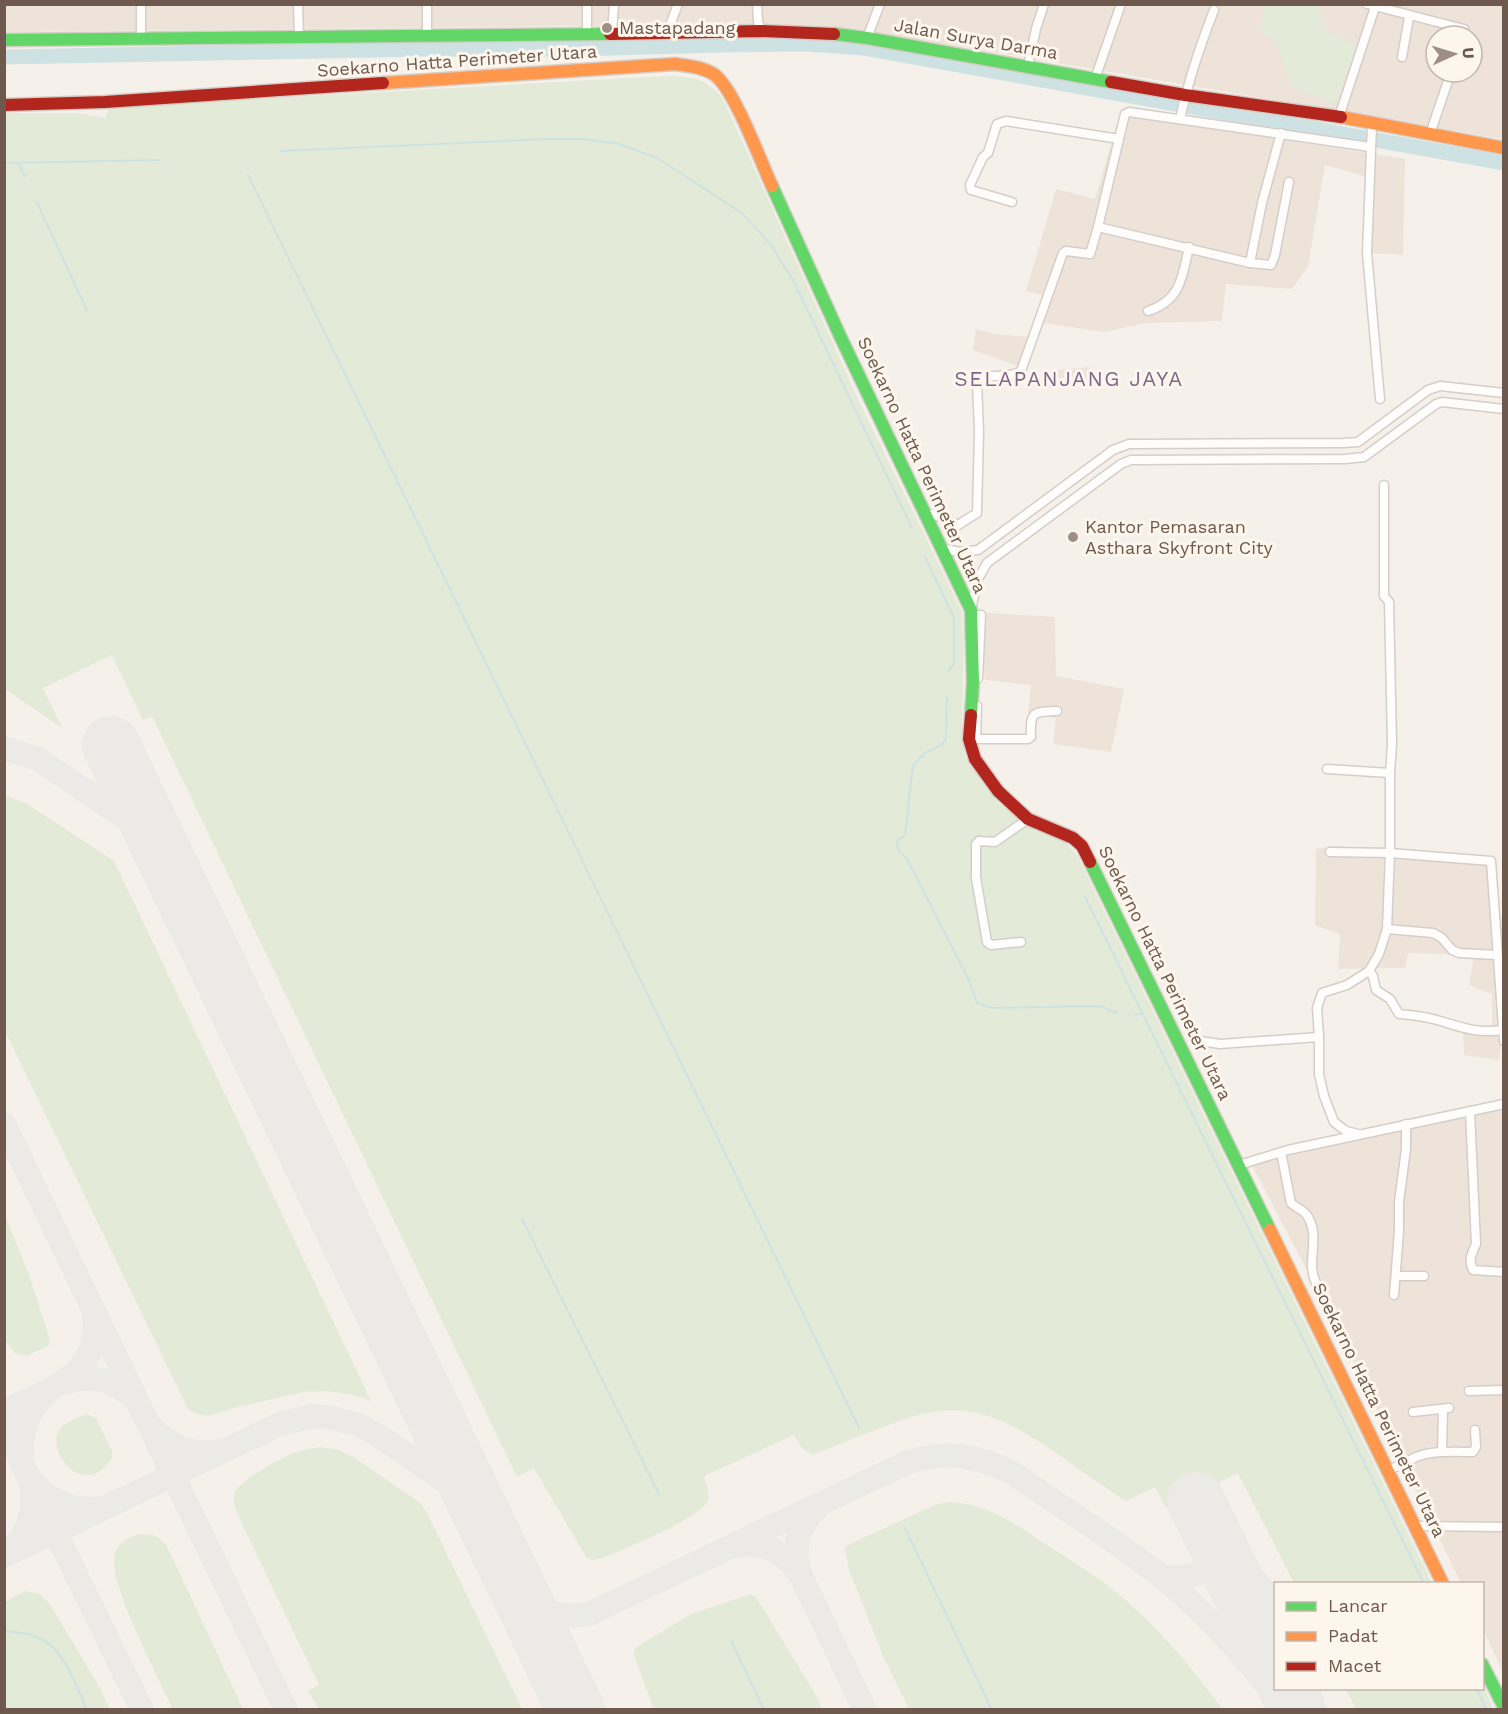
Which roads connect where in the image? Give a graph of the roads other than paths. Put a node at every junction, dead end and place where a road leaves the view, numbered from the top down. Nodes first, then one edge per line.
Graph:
1 (141, 4) edge
2 (298, 4) edge
3 (427, 4) edge
4 (587, 4) edge
5 (614, 4) edge
6 (678, 4) edge
7 (757, 4) edge
8 (880, 4) edge
9 (1044, 4) edge
10 (1121, 4) edge
11 (1371, 6) edge
12 (1214, 10) dead end
13 (1409, 17) junction
14 (1441, 24) edge
15 (761, 31) junction
16 (612, 33) junction
17 (667, 33) junction
18 (587, 34) junction
19 (299, 37) junction
20 (427, 37) junction
21 (867, 38) junction
22 (141, 39) junction
23 (4, 40) edge
24 (1402, 57) dead end
25 (1028, 66) junction
26 (1095, 79) junction
27 (1447, 84) edge
28 (1185, 98) junction
29 (4, 105) edge
30 (1181, 116) junction
31 (1339, 117) junction
32 (1371, 127) junction
33 (1281, 133) junction
34 (1430, 134) junction
35 (1119, 139) junction
36 (1370, 146) junction
37 (1503, 148) edge
38 (1289, 182) dead end
39 (1012, 202) dead end
40 (1098, 227) junction
41 (1189, 248) junction
42 (1250, 263) junction
43 (1148, 310) dead end
44 (1503, 393) edge
45 (1380, 399) dead end
46 (1503, 408) edge
47 (1243, 444) junction
48 (1257, 444) junction
49 (1244, 459) junction
50 (1257, 459) junction
51 (1384, 485) dead end
52 (1033, 509) junction
53 (926, 517) junction
54 (1042, 522) junction
55 (941, 548) junction
56 (971, 613) junction
57 (1057, 711) dead end
58 (973, 739) junction
59 (1327, 769) dead end
60 (1390, 773) junction
61 (1028, 819) junction
62 (1330, 852) dead end
63 (1390, 853) junction
64 (1387, 929) junction
65 (1021, 942) dead end
66 (1497, 955) junction
67 (1369, 971) junction
68 (1503, 1030) edge
69 (1319, 1037) junction
70 (1201, 1041) dead end
71 (1503, 1041) edge
72 (1503, 1104) edge
73 (1470, 1111) junction
74 (1407, 1124) junction
75 (1358, 1134) junction
76 (1281, 1152) junction
77 (1239, 1166) junction
78 (1503, 1272) edge
79 (1396, 1276) junction
80 (1424, 1276) dead end
81 (1312, 1278) junction
82 (1318, 1286) dead end
83 (1300, 1289) junction
84 (1394, 1295) dead end
85 (1503, 1390) edge
86 (1469, 1391) dead end
87 (1413, 1412) dead end
88 (1475, 1430) dead end
89 (1442, 1452) junction
90 (1388, 1469) junction
91 (1415, 1526) junction
92 (1503, 1527) edge
93 (1442, 1582) edge
94 (1484, 1668) edge
95 (1503, 1707) edge

1 - 22 street
2 - 19 street
3 - 20 street
4 - 18 street
5 - 16 street
6 - 17 street
7 - 15 street
8 - 21 street
9 - 25 street
10 - 26 street
11 - 13 street
11 - 31 street
12 - 28 street
13 - 14 street
13 - 24 street
15 - 17 main road, Jalan Surya Darma
15 - 21 main road, Jalan Surya Darma
16 - 17 main road, Jalan Surya Darma
16 - 18 main road, Jalan Surya Darma
18 - 20 main road, Jalan Surya Darma
19 - 20 main road, Jalan Surya Darma
19 - 22 main road, Jalan Surya Darma
21 - 25 main road, Jalan Surya Darma
22 - 23 main road, Jalan Surya Darma
25 - 26 main road, Jalan Surya Darma
26 - 28 main road, Jalan Surya Darma
27 - 34 street
28 - 30 street
28 - 31 main road, Jalan Surya Darma
29 - 53 main road, Soekarno Hatta Perimeter Utara
30 - 33 street
30 - 35 street
31 - 32 main road, Jalan Surya Darma
32 - 34 main road, Jalan Surya Darma
32 - 36 street
33 - 36 street
33 - 42 street
34 - 37 main road, Jalan Surya Darma
35 - 39 street
35 - 40 street
36 - 45 street
38 - 42 street
40 - 41 street
40 - 53 street
41 - 42 street
41 - 43 street
44 - 48 street
46 - 50 street
47 - 48 street
47 - 49 street
47 - 52 street
48 - 50 street
49 - 50 street
49 - 54 street
51 - 60 street
52 - 54 street
52 - 55 street
53 - 55 main road, Soekarno Hatta Perimeter Utara
54 - 56 street
55 - 56 main road, Soekarno Hatta Perimeter Utara
56 - 58 main road, Soekarno Hatta Perimeter Utara
57 - 58 street
58 - 61 main road, Soekarno Hatta Perimeter Utara
59 - 60 street
60 - 63 street
61 - 65 street
61 - 77 main road, Soekarno Hatta Perimeter Utara
62 - 63 street
63 - 64 street
63 - 66 street
64 - 66 street
64 - 67 street
66 - 68 street
67 - 68 street
67 - 69 street
68 - 71 street
69 - 70 street
69 - 75 street
72 - 73 street
73 - 74 street
73 - 78 street
74 - 75 street
74 - 79 street
75 - 76 street
76 - 77 street
76 - 81 street
77 - 83 main road, Soekarno Hatta Perimeter Utara
79 - 80 street
79 - 84 street
81 - 82 street
81 - 83 street
83 - 90 main road, Soekarno Hatta Perimeter Utara
85 - 86 street
87 - 89 street
88 - 89 street
89 - 90 street
90 - 91 main road, Soekarno Hatta Perimeter Utara
91 - 92 street
91 - 93 main road, Soekarno Hatta Perimeter Utara
94 - 95 main road

